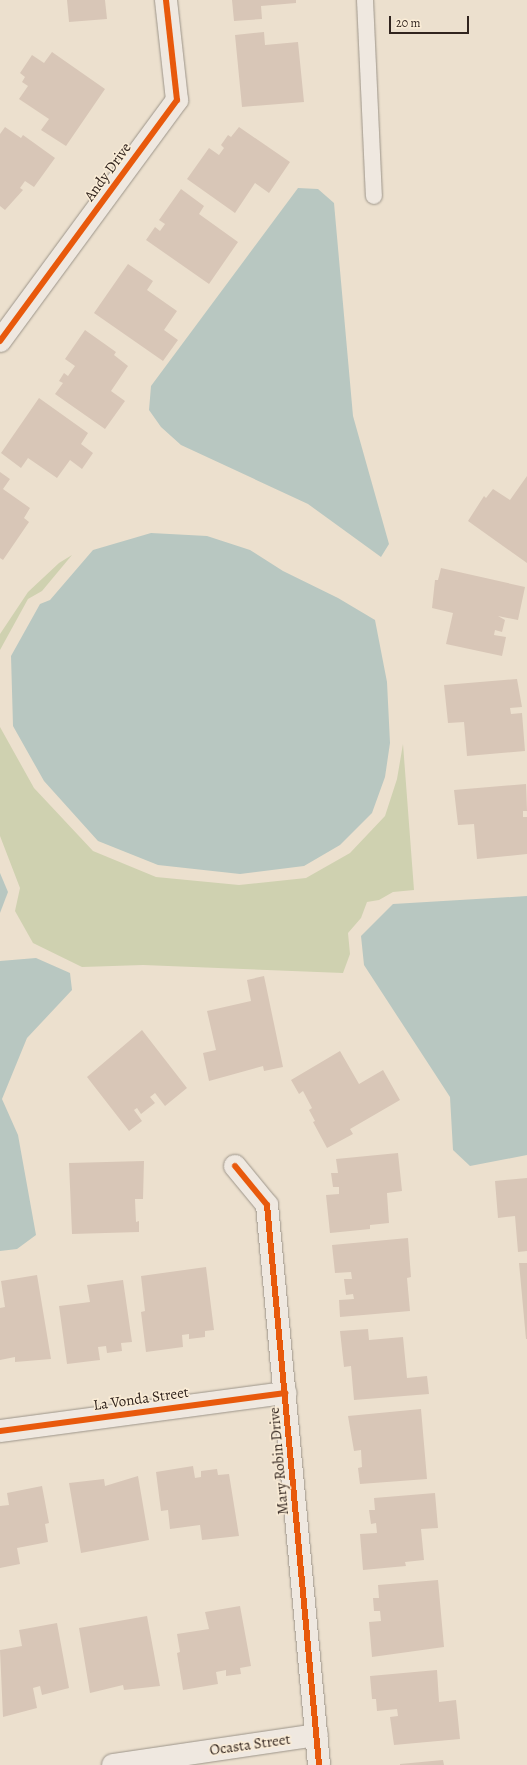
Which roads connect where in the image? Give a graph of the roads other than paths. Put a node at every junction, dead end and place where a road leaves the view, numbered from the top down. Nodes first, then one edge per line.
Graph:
1 (166, 0) edge
2 (365, 0) edge
3 (374, 196) dead end
4 (0, 341) edge
5 (236, 1166) dead end
6 (286, 1392) junction
7 (0, 1431) edge
8 (317, 1735) junction
9 (112, 1765) edge
10 (319, 1765) edge

1 - 4 street, Andy Drive
2 - 3 lane
5 - 6 street, Mary Robin Drive
6 - 7 street, La Vonda Street
6 - 8 street, Mary Robin Drive
8 - 9 street, Ocasta Street
8 - 10 street, Mary Robin Drive

